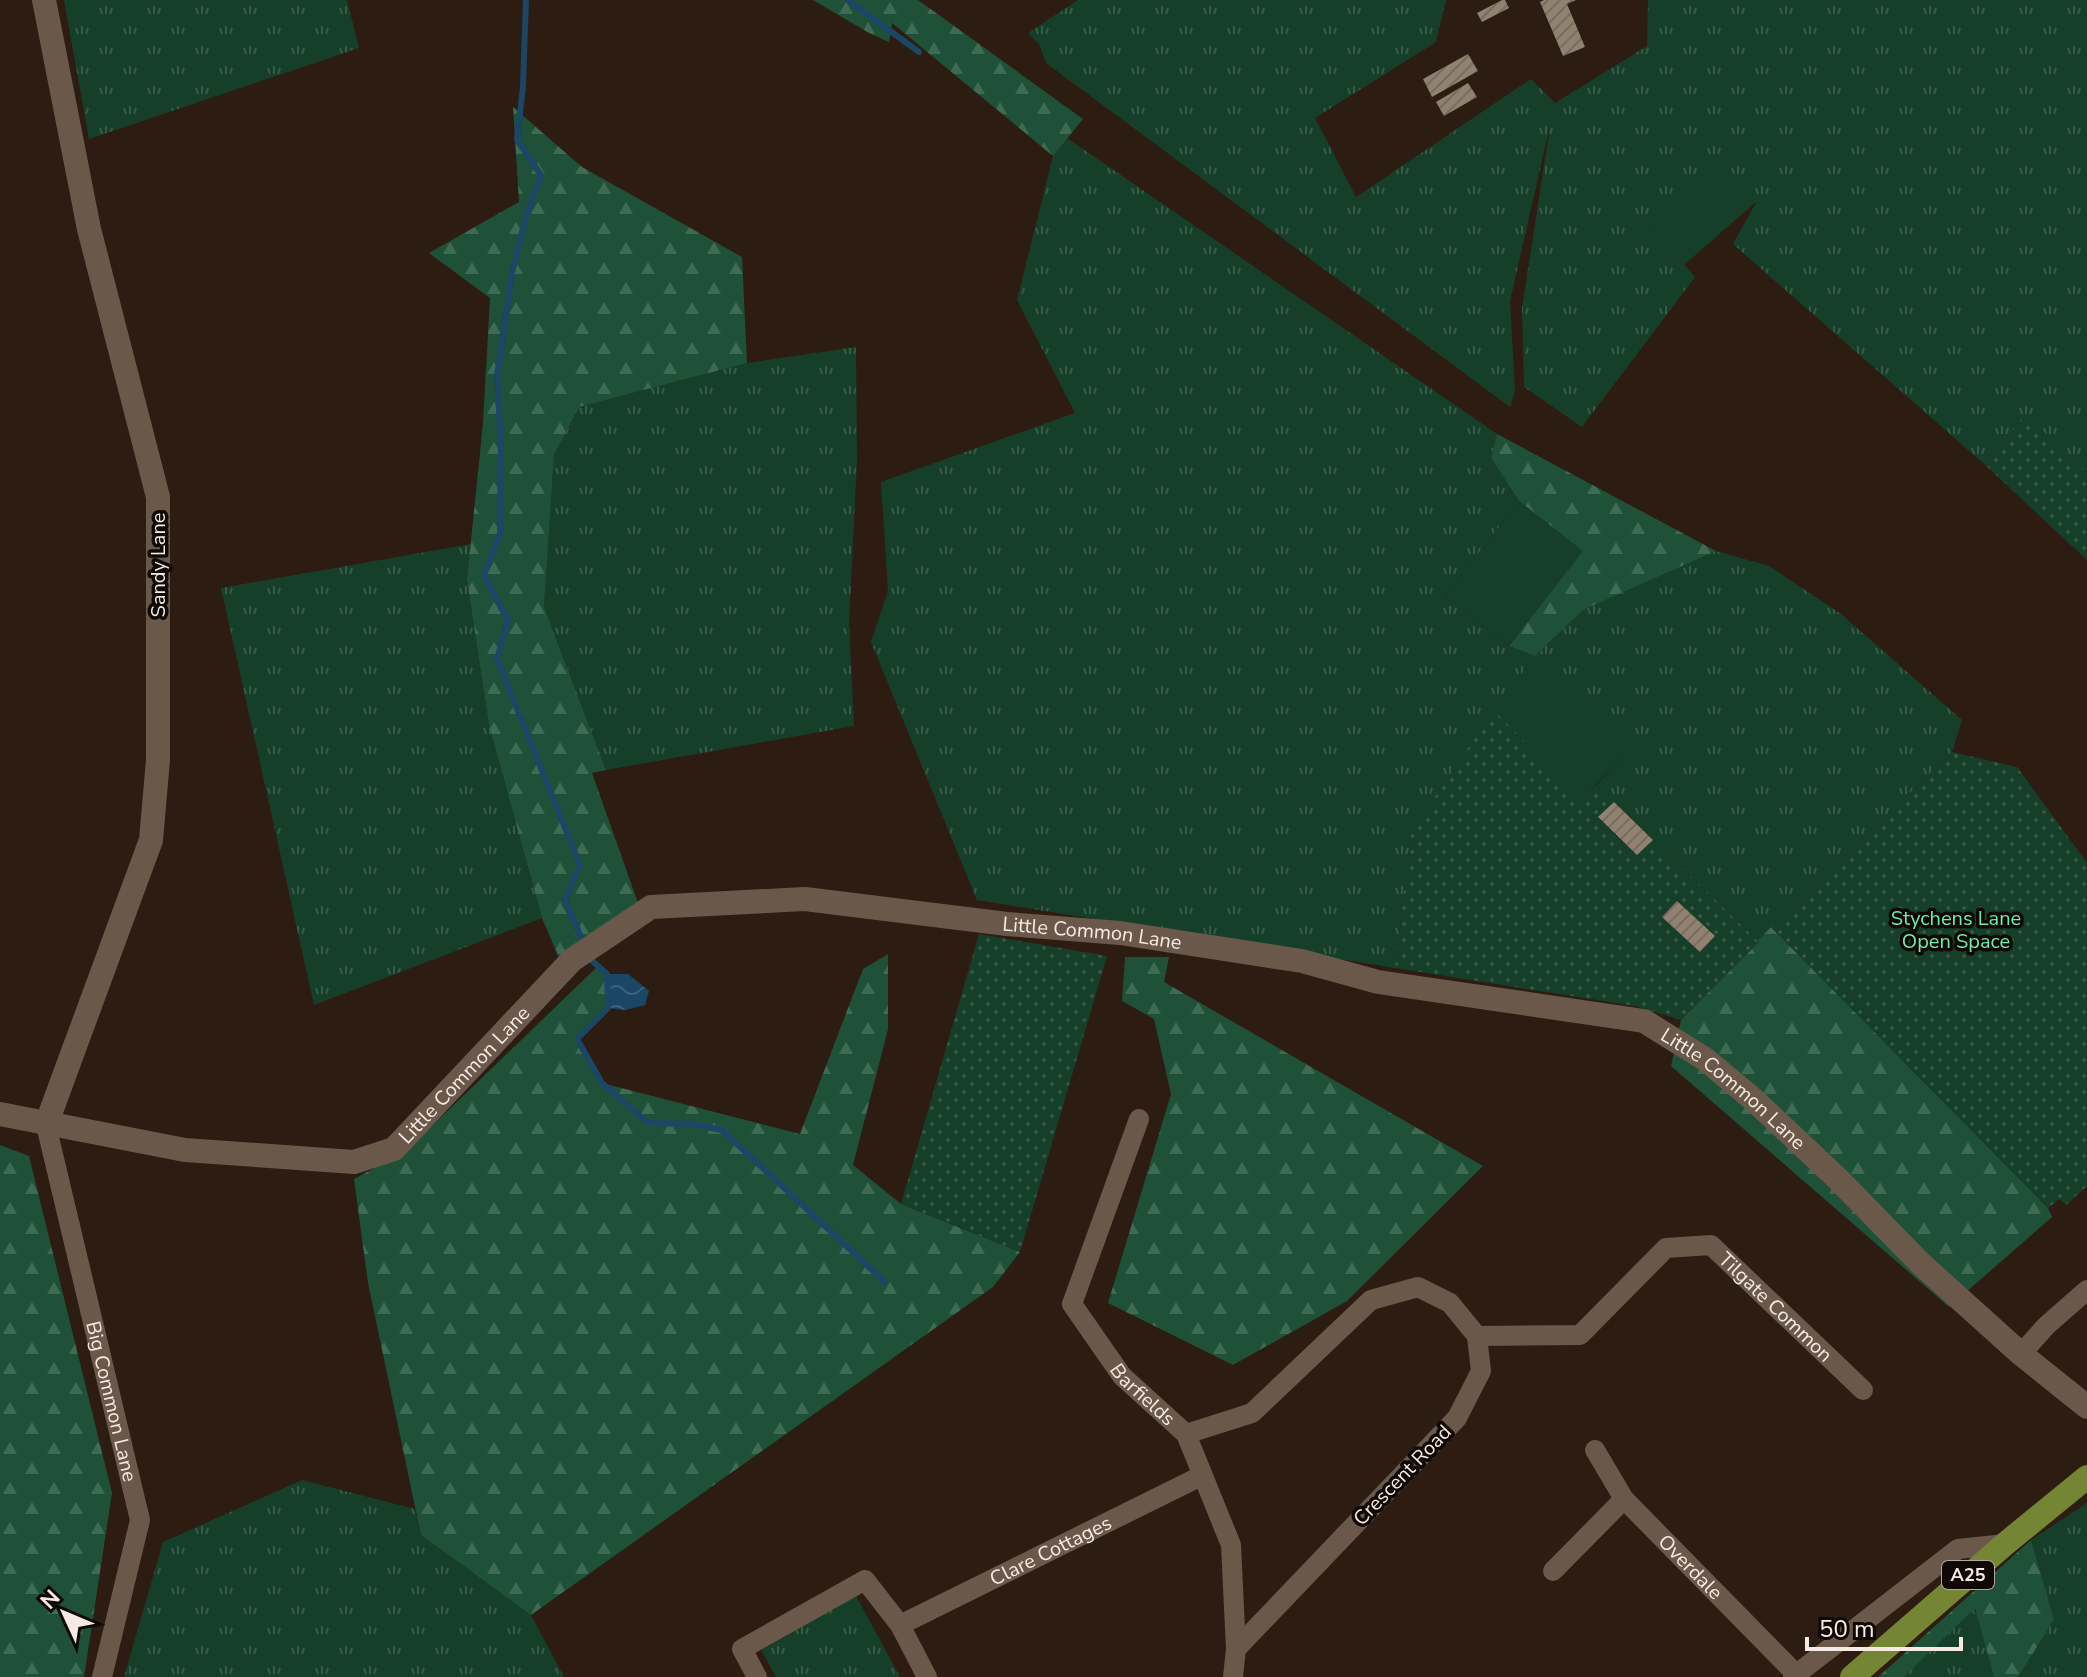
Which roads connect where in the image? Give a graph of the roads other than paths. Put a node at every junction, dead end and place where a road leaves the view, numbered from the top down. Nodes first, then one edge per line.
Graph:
1 (44, 0) edge
2 (0, 1114) edge
3 (1139, 1119) dead end
4 (46, 1125) junction
5 (2087, 1290) edge
6 (1477, 1336) junction
7 (2021, 1354) junction
8 (1863, 1390) dead end
9 (2087, 1407) edge
10 (1186, 1434) junction
11 (1595, 1450) dead end
12 (1201, 1476) junction
13 (2087, 1477) edge
14 (1624, 1499) junction
15 (2005, 1544) junction
16 (1553, 1571) dead end
17 (900, 1625) junction
18 (1236, 1649) junction
19 (1795, 1675) edge
20 (102, 1677) edge
21 (757, 1677) edge
22 (927, 1677) edge
23 (1233, 1677) edge
24 (1852, 1677) edge

1 - 4 street, Sandy Lane
2 - 4 street, Little Common Lane
3 - 10 street, Barfields
4 - 7 street, Little Common Lane
4 - 20 street, Big Common Lane
5 - 7 street
6 - 8 street, Tilgate Common
6 - 10 street
6 - 18 street, Crescent Road
7 - 9 street, Little Common Lane
10 - 12 street, Barfields
11 - 14 street, Overdale
12 - 17 street, Clare Cottages
12 - 18 street, Barfields
13 - 15 main road, A25
14 - 16 street
14 - 19 street, Overdale
15 - 19 street, A25
15 - 24 main road, A25
17 - 21 street
17 - 22 street
18 - 23 street, Barfields

